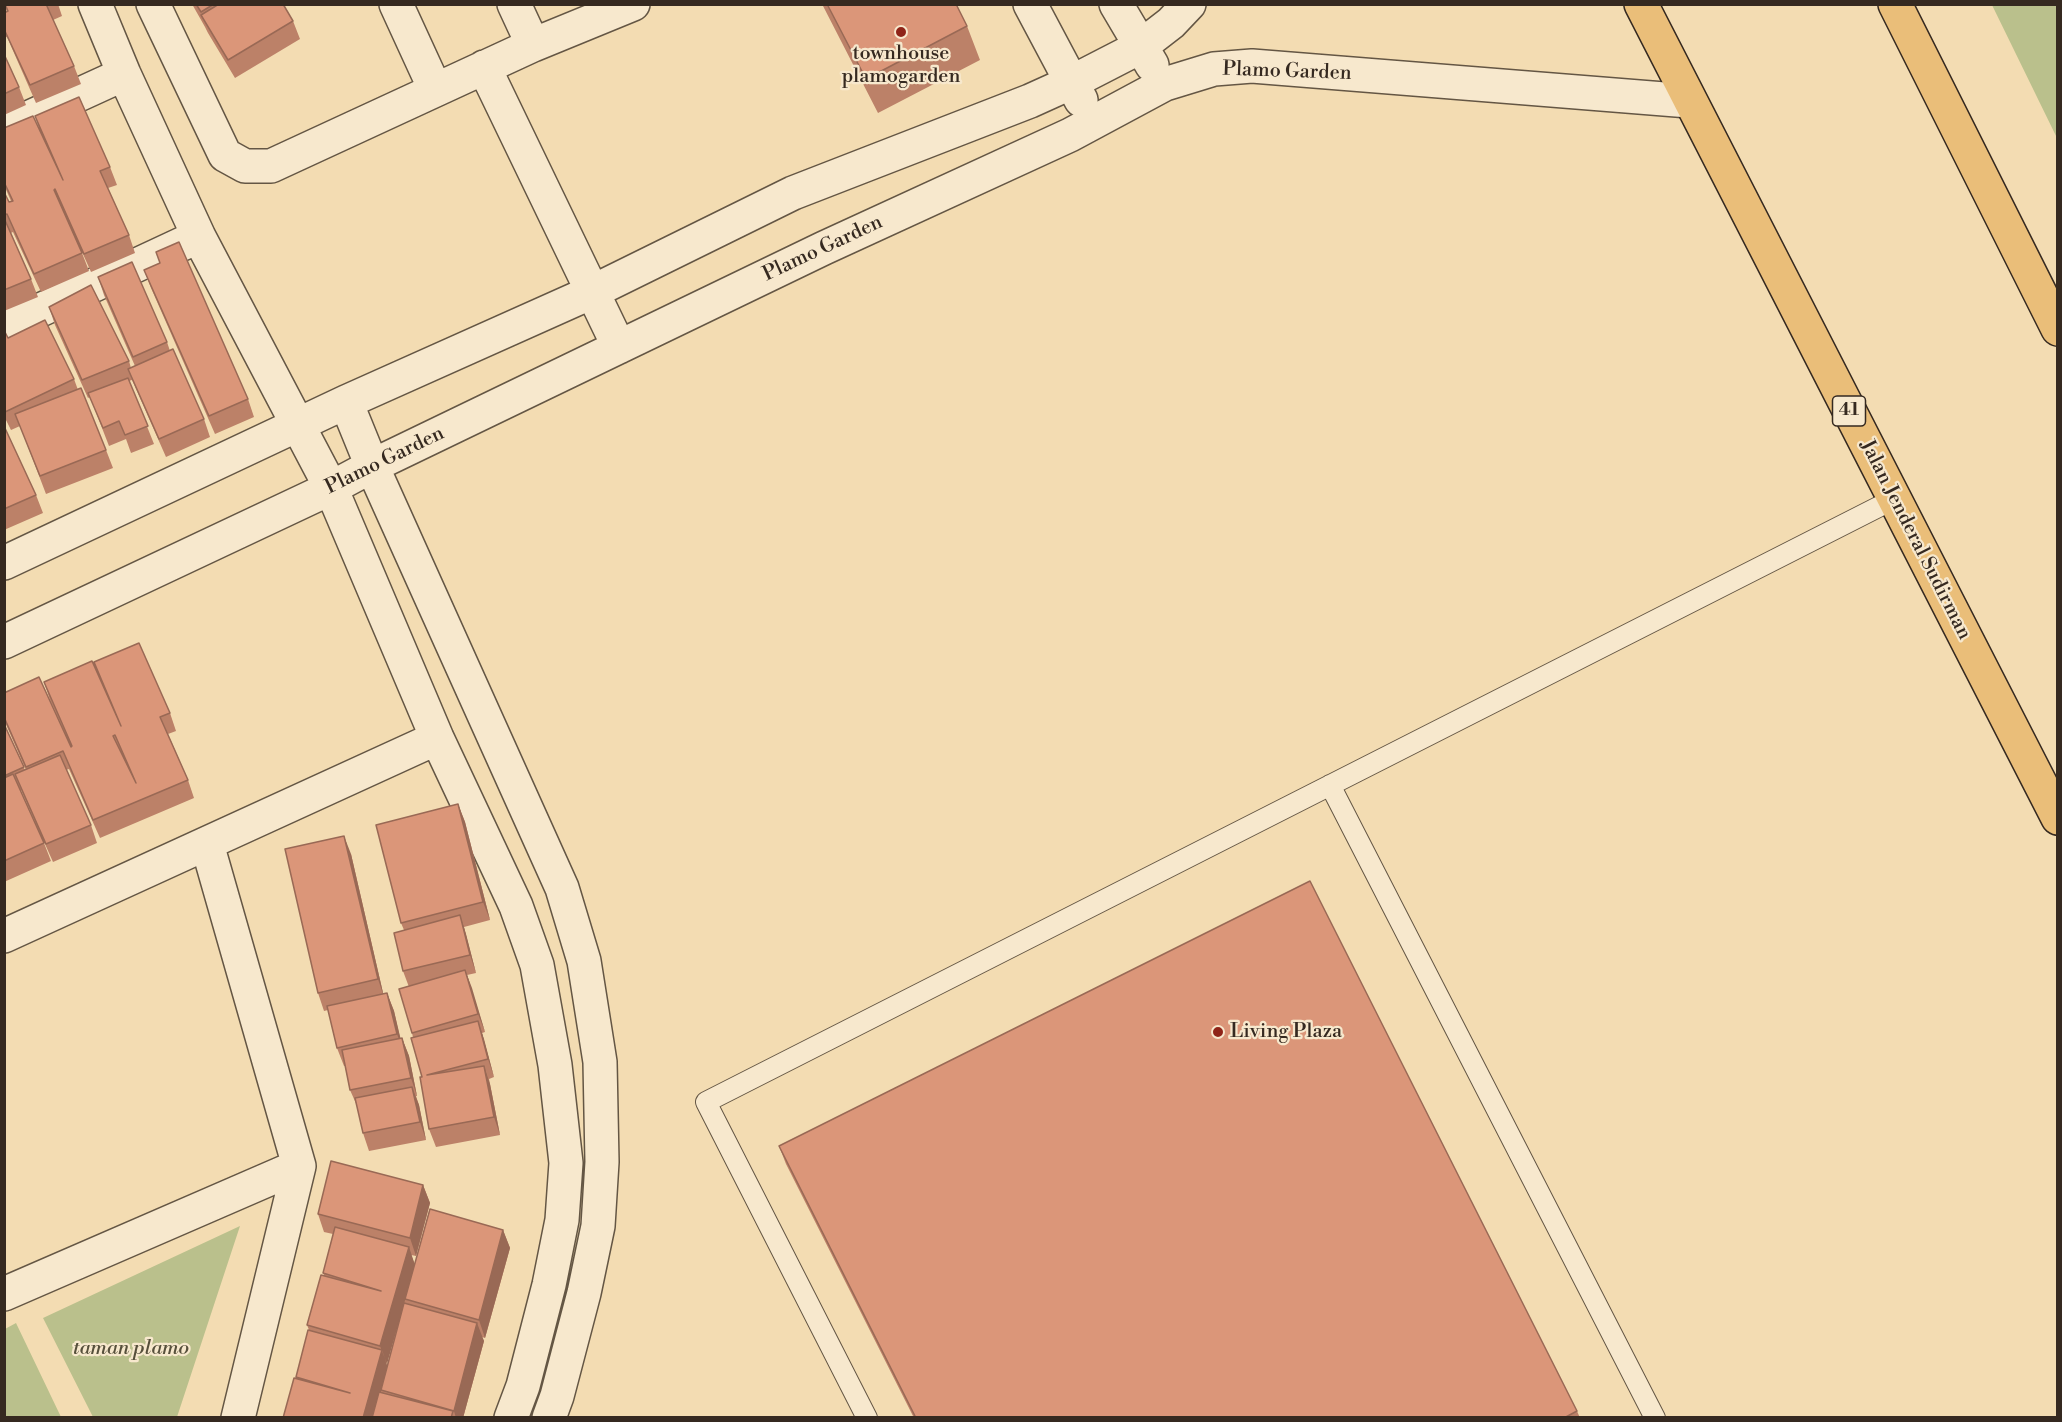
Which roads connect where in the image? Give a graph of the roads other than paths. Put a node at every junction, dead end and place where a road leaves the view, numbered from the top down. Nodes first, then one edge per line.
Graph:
1 (95, 4) edge
2 (153, 4) edge
3 (396, 4) edge
4 (514, 4) edge
5 (633, 4) edge
6 (1030, 4) edge
7 (1116, 4) edge
8 (1189, 4) edge
9 (1641, 4) edge
10 (1898, 10) edge
11 (533, 45) junction
12 (1140, 47) junction
13 (484, 67) junction
14 (124, 74) junction
15 (1072, 82) junction
16 (1165, 84) junction
17 (435, 89) junction
18 (1689, 101) junction
19 (1093, 123) junction
20 (4, 129) edge
21 (199, 237) junction
22 (2058, 289) edge
23 (592, 292) junction
24 (4, 327) edge
25 (2058, 328) edge
26 (619, 347) junction
27 (346, 402) junction
28 (298, 424) junction
29 (372, 466) junction
30 (331, 488) junction
31 (1894, 499) junction
32 (4, 563) edge
33 (4, 642) edge
34 (437, 738) junction
35 (1330, 785) junction
36 (2058, 818) edge
37 (207, 843) junction
38 (4, 936) edge
39 (299, 1166) junction
40 (4, 1294) edge
41 (238, 1418) edge
42 (511, 1418) edge
43 (549, 1418) edge
44 (867, 1418) edge
45 (1655, 1418) edge

1 - 14 street
2 - 17 street
3 - 17 street
4 - 11 street
5 - 11 street
6 - 15 street
7 - 12 street
8 - 12 street
9 - 18 highway, Jalan Jenderal Sudirman / 41
10 - 22 highway
10 - 25 highway
11 - 13 street
12 - 15 street
12 - 16 street
13 - 17 street
13 - 23 street
14 - 20 street
14 - 21 street
15 - 19 street
15 - 23 street
16 - 18 street, Plamo Garden
16 - 19 street, Plamo Garden
18 - 31 highway, Jalan Jenderal Sudirman / 41
19 - 26 street, Plamo Garden
21 - 24 street
21 - 28 street
23 - 26 street
23 - 27 street
26 - 29 street, Plamo Garden
27 - 28 street
27 - 29 street
28 - 30 street
28 - 32 street
29 - 30 street, Plamo Garden
29 - 43 street
30 - 33 street, Plamo Garden
30 - 34 street
31 - 35 lane
31 - 36 highway, Jalan Jenderal Sudirman / 41
34 - 37 street
34 - 42 street
35 - 44 lane
35 - 45 lane
37 - 38 street
37 - 39 street
39 - 40 street
39 - 41 street

